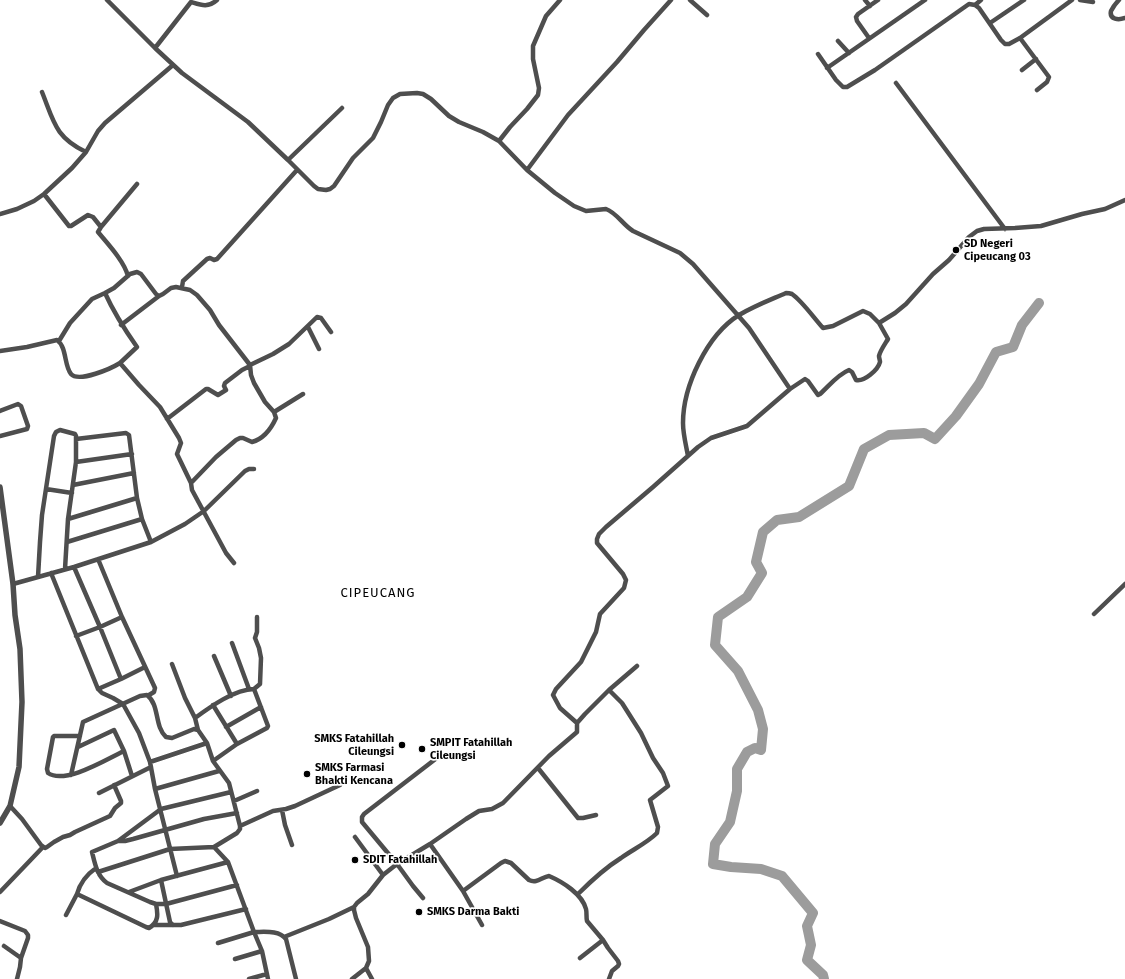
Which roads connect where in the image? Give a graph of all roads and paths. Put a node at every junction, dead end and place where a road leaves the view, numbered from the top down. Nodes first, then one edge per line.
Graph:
1 (217, 0) edge
2 (560, 0) edge
3 (671, 0) edge
4 (690, 0) edge
5 (865, 0) edge
6 (878, 0) edge
7 (925, 0) edge
8 (981, 0) edge
9 (1024, 0) edge
10 (1072, 0) edge
11 (1080, 0) edge
12 (1119, 0) edge
13 (110, 1) edge
14 (190, 1) edge
15 (1093, 2) dead end
16 (973, 3) edge
17 (870, 6) junction
18 (707, 15) dead end
19 (1125, 18) edge
20 (990, 23) junction
21 (869, 38) junction
22 (1020, 38) junction
23 (838, 41) dead end
24 (155, 48) junction
25 (849, 53) junction
26 (818, 54) dead end
27 (1036, 60) junction
28 (173, 64) junction
29 (827, 68) junction
30 (1022, 70) dead end
31 (896, 83) dead end
32 (1037, 90) dead end
33 (42, 92) dead end
34 (342, 108) dead end
35 (499, 141) junction
36 (86, 152) junction
37 (288, 160) junction
38 (298, 170) junction
39 (527, 170) junction
40 (136, 184) dead end
41 (44, 194) junction
42 (1125, 200) edge
43 (0, 214) edge
44 (101, 228) junction
45 (1005, 229) junction
46 (128, 276) junction
47 (182, 288) junction
48 (105, 293) junction
49 (159, 296) junction
50 (738, 316) junction
51 (879, 323) junction
52 (122, 325) junction
53 (308, 327) junction
54 (331, 332) dead end
55 (59, 341) junction
56 (319, 349) dead end
57 (0, 351) edge
58 (120, 363) junction
59 (250, 365) junction
60 (790, 389) junction
61 (303, 394) dead end
62 (0, 411) edge
63 (274, 412) junction
64 (167, 419) junction
65 (0, 436) edge
66 (76, 439) junction
67 (132, 454) junction
68 (688, 456) junction
69 (76, 462) junction
70 (254, 469) dead end
71 (134, 473) junction
72 (191, 483) junction
73 (73, 485) junction
74 (0, 487) edge
75 (46, 489) junction
76 (72, 493) junction
77 (137, 498) junction
78 (204, 511) junction
79 (68, 519) junction
80 (142, 519) junction
81 (67, 542) junction
82 (151, 542) junction
83 (98, 559) junction
84 (234, 563) dead end
85 (74, 567) junction
86 (65, 569) junction
87 (51, 573) junction
88 (38, 577) junction
89 (13, 584) junction
90 (1125, 584) edge
91 (1094, 614) dead end
92 (122, 617) junction
93 (257, 617) dead end
94 (100, 627) junction
95 (76, 636) junction
96 (232, 643) dead end
97 (214, 656) dead end
98 (172, 664) dead end
99 (637, 666) dead end
100 (145, 667) junction
101 (121, 679) junction
102 (98, 688) junction
103 (252, 689) junction
104 (609, 690) junction
105 (148, 696) junction
106 (231, 696) junction
107 (123, 704) junction
108 (213, 705) junction
109 (261, 707) junction
110 (195, 718) junction
111 (577, 723) junction
112 (226, 727) junction
113 (198, 730) junction
114 (80, 736) junction
115 (207, 743) junction
116 (237, 744) junction
117 (78, 747) junction
118 (124, 751) junction
119 (442, 754) dead end
120 (213, 761) junction
121 (151, 764) junction
122 (538, 768) junction
123 (219, 771) junction
124 (71, 775) junction
125 (132, 776) junction
126 (114, 785) junction
127 (340, 785) dead end
128 (155, 789) junction
129 (257, 791) dead end
130 (231, 792) junction
131 (100, 793) dead end
132 (234, 801) junction
133 (10, 806) junction
134 (161, 809) junction
135 (282, 810) junction
136 (237, 813) junction
137 (596, 815) dead end
138 (0, 823) edge
139 (240, 826) junction
140 (166, 829) junction
141 (355, 837) dead end
142 (118, 841) junction
143 (292, 844) dead end
144 (430, 844) junction
145 (43, 847) junction
146 (214, 847) junction
147 (170, 849) junction
148 (228, 862) junction
149 (397, 864) junction
150 (97, 870) junction
151 (383, 875) junction
152 (177, 876) junction
153 (161, 880) junction
154 (237, 885) junction
155 (464, 891) junction
156 (0, 892) edge
157 (128, 892) junction
158 (77, 894) junction
159 (578, 894) junction
160 (423, 898) dead end
161 (156, 904) junction
162 (166, 904) junction
163 (354, 907) junction
164 (246, 908) junction
165 (66, 915) dead end
166 (0, 921) edge
167 (154, 925) junction
168 (173, 925) junction
169 (482, 925) dead end
170 (254, 932) junction
171 (284, 937) junction
172 (604, 940) junction
173 (218, 943) dead end
174 (4, 946) dead end
175 (262, 951) junction
176 (21, 958) junction
177 (580, 958) dead end
178 (235, 959) dead end
179 (366, 968) junction
180 (268, 976) edge
181 (17, 979) edge
182 (249, 979) edge
183 (296, 979) edge
184 (352, 979) edge
185 (372, 979) edge
186 (609, 979) edge

1 - 14 street
2 - 35 street
3 - 39 street
4 - 18 street
5 - 17 street
6 - 17 street
7 - 21 street
8 - 16 street
9 - 20 street
10 - 22 street
11 - 15 street
12 - 19 street
13 - 24 street
14 - 24 street
16 - 20 street
16 - 29 street
17 - 21 street
20 - 22 street
21 - 25 street
22 - 27 street
23 - 25 street
24 - 28 street
25 - 29 street
26 - 29 street
27 - 30 street
27 - 32 street
28 - 36 street
28 - 37 street
31 - 45 street
33 - 36 street
34 - 37 street
35 - 38 street
35 - 39 street
36 - 41 street
37 - 38 street
38 - 47 street
39 - 50 street
40 - 44 street
41 - 43 street
41 - 44 street
42 - 45 street
44 - 46 street
45 - 51 street
46 - 48 street
46 - 49 street
47 - 49 street
47 - 59 street
48 - 52 street
48 - 55 street
49 - 52 street
50 - 51 street
50 - 60 street
50 - 68 street
51 - 60 street
52 - 58 street
53 - 54 street
53 - 56 street
53 - 59 street
55 - 57 street
55 - 58 street
58 - 64 street
59 - 63 street
59 - 64 street
60 - 68 street
61 - 63 street
62 - 65 street
63 - 72 street
64 - 72 street
66 - 67 street
66 - 69 street
66 - 75 street
67 - 69 street
67 - 71 street
68 - 111 street
69 - 73 street
70 - 78 street
71 - 73 street
71 - 77 street
72 - 78 street
73 - 76 street
74 - 89 street
75 - 76 street
75 - 88 street
76 - 79 street
77 - 79 street
77 - 80 street
78 - 82 street
78 - 84 street
79 - 81 street
80 - 81 street
80 - 82 street
81 - 86 street
82 - 83 street
83 - 85 street
83 - 92 street
85 - 86 street
85 - 94 street
86 - 87 street
87 - 88 street
87 - 95 street
88 - 89 street
89 - 133 street
90 - 91 street
92 - 94 street
92 - 100 street
93 - 103 street
94 - 95 street
94 - 101 street
95 - 102 street
96 - 103 street
97 - 106 street
98 - 110 street
99 - 104 street
100 - 101 street
100 - 105 street
101 - 102 street
102 - 107 street
103 - 106 street
103 - 109 street
104 - 111 street
104 - 159 street
105 - 107 street
105 - 113 street
106 - 108 street
107 - 114 street
107 - 121 street
108 - 110 street
108 - 112 street
109 - 112 street
109 - 116 street
110 - 113 street
111 - 122 street
112 - 116 street
113 - 115 street
114 - 117 street
114 - 124 street
115 - 120 street
115 - 121 street
116 - 120 street
117 - 118 street
117 - 124 street
118 - 124 street
118 - 125 street
119 - 149 street
120 - 123 street
121 - 125 street
121 - 128 street
122 - 137 street
122 - 144 street
123 - 128 street
123 - 130 street
125 - 126 street
126 - 131 street
126 - 145 street
127 - 135 street
128 - 134 street
129 - 132 street
130 - 132 street
130 - 134 street
132 - 136 street
133 - 138 street
133 - 145 street
134 - 140 street
134 - 142 street
135 - 139 street
135 - 143 street
136 - 139 street
136 - 140 street
139 - 146 street
140 - 142 street
140 - 147 street
141 - 151 street
142 - 150 street
144 - 149 street
144 - 155 street
145 - 156 street
146 - 147 street
146 - 148 street
147 - 150 street
147 - 152 street
148 - 152 street
148 - 154 street
149 - 151 street
149 - 160 street
150 - 157 street
150 - 158 street
151 - 163 street
152 - 153 street
153 - 157 street
153 - 162 street
154 - 162 street
154 - 164 street
155 - 159 street
155 - 169 street
157 - 161 street
158 - 165 street
158 - 167 street
159 - 172 street
161 - 162 street
161 - 167 street
162 - 168 street
163 - 171 street
163 - 179 street
164 - 168 street
164 - 170 street
166 - 176 street
167 - 168 street
170 - 171 street
170 - 173 street
170 - 175 street
171 - 183 street
172 - 177 street
172 - 186 street
174 - 176 street
175 - 178 street
175 - 180 street
176 - 181 street
179 - 184 street
179 - 185 street
180 - 182 street

